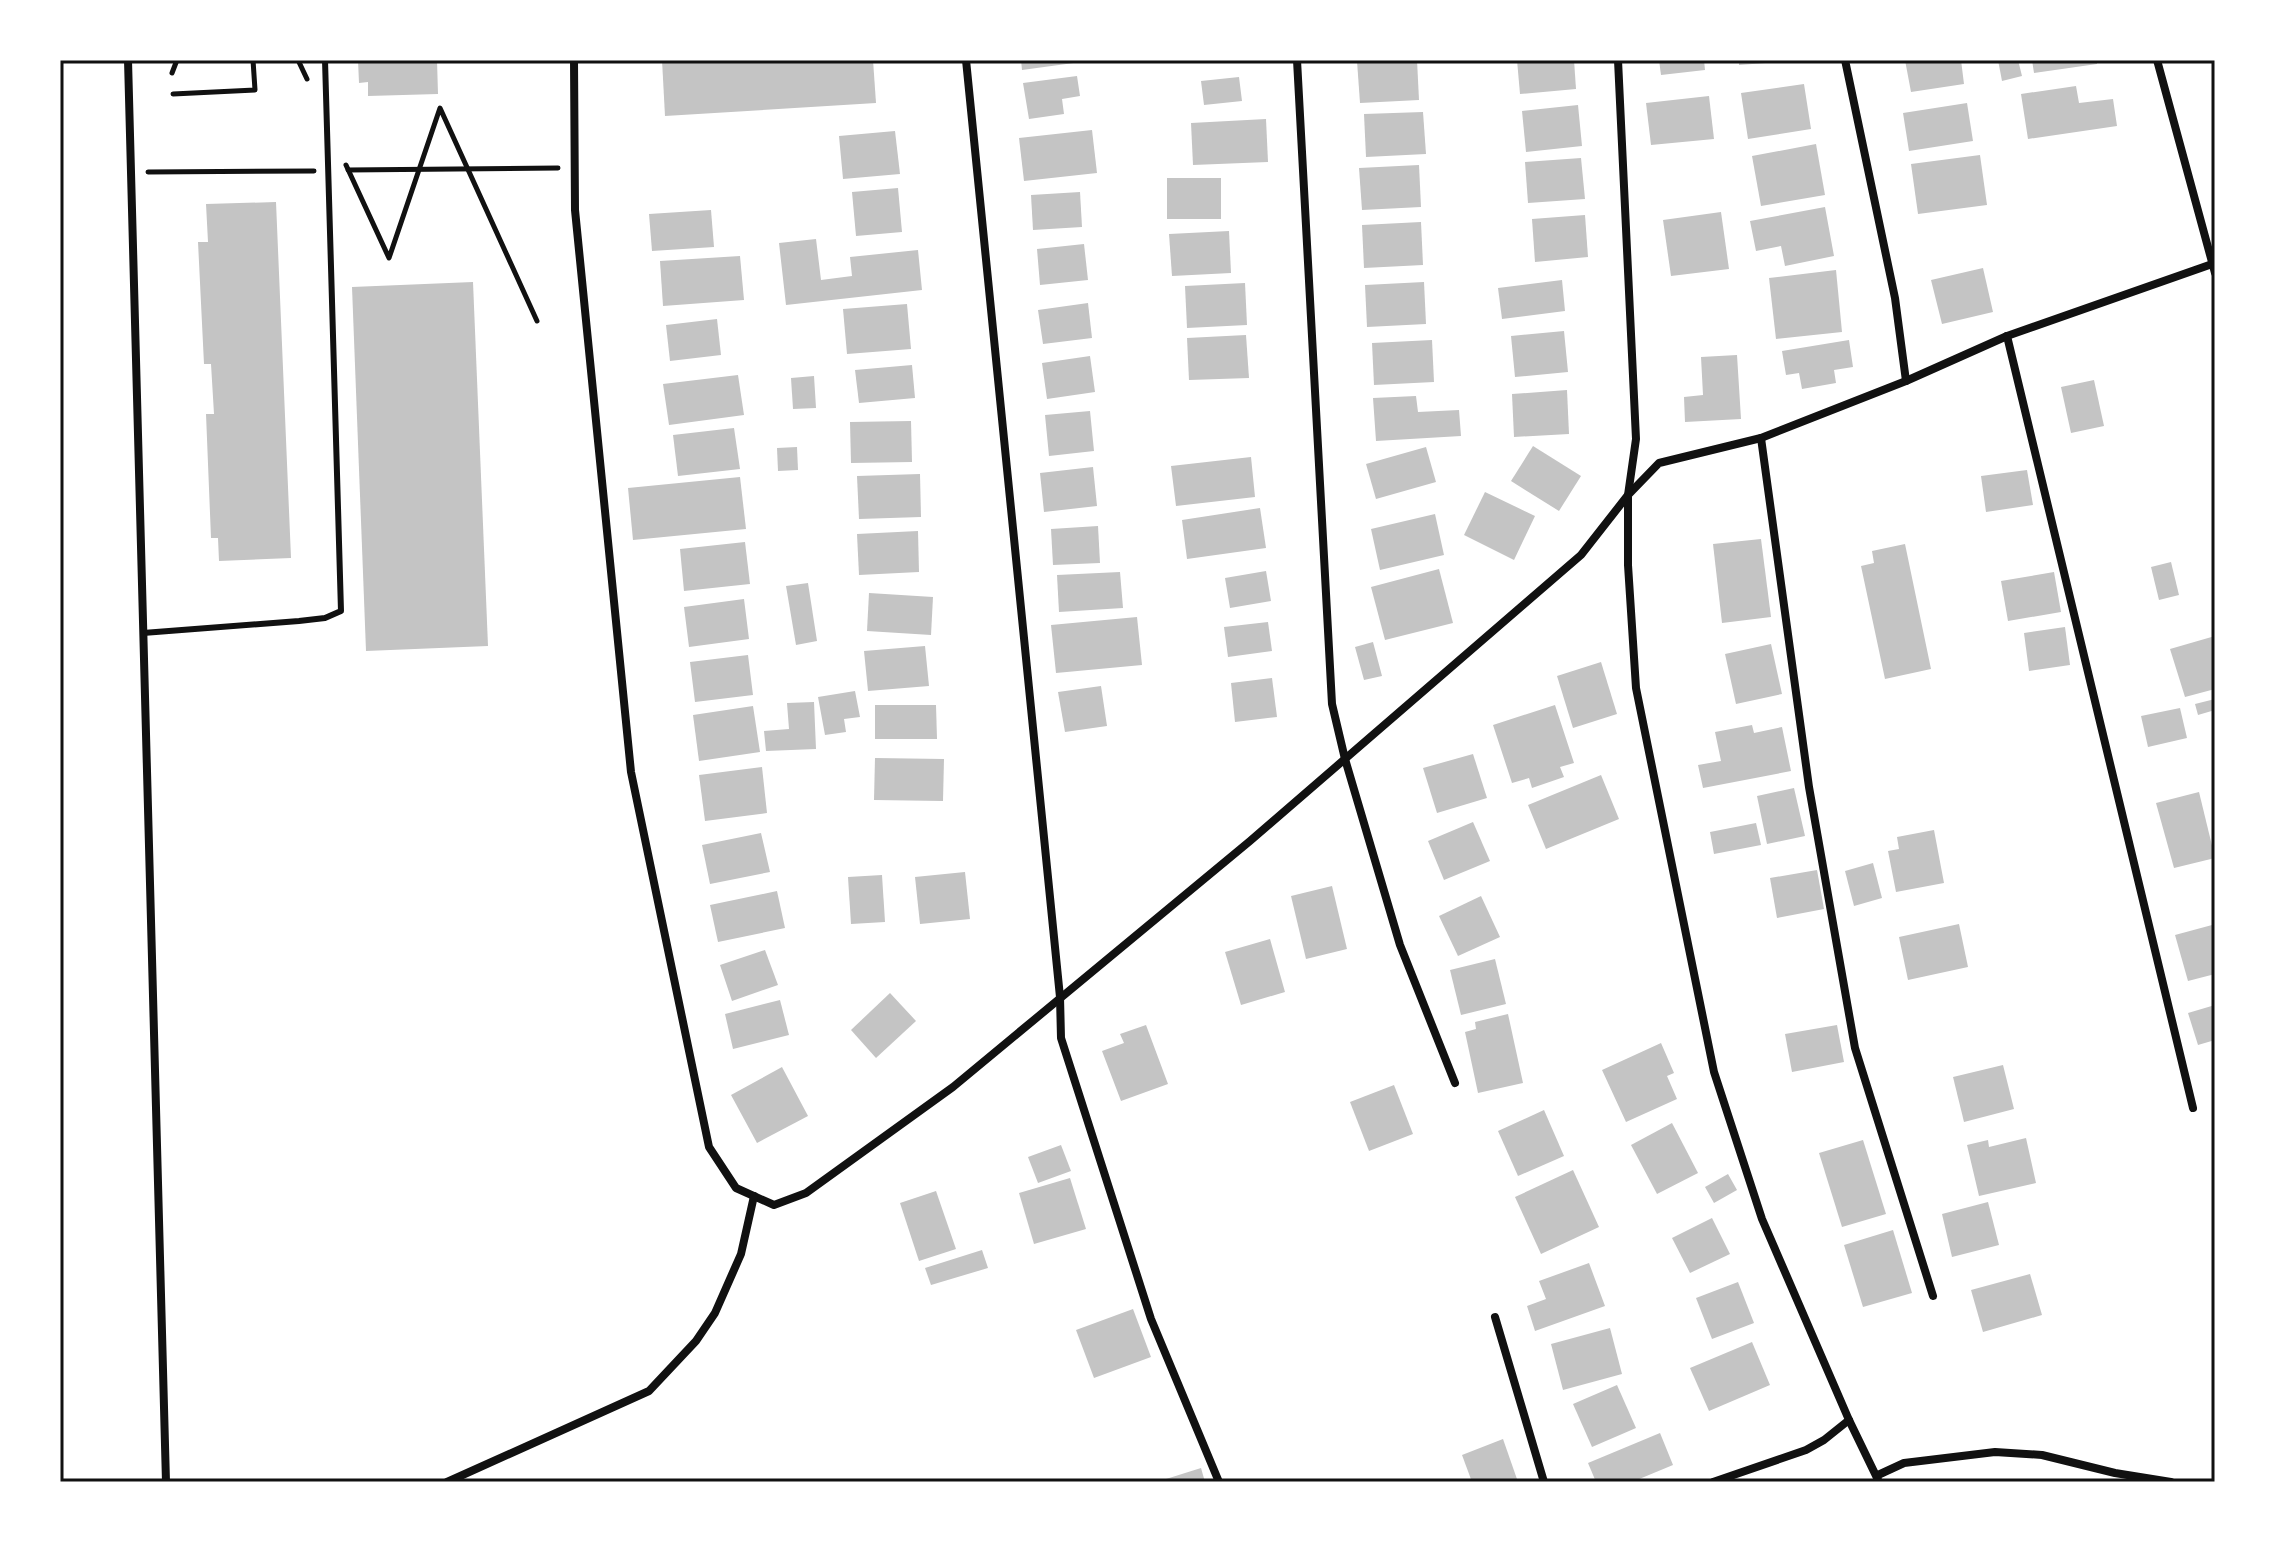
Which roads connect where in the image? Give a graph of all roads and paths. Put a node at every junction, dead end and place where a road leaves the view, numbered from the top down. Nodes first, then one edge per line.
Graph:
1 (128, 60) edge
2 (177, 60) edge
3 (253, 60) edge
4 (298, 60) edge
5 (325, 60) edge
6 (574, 60) edge
7 (966, 60) edge
8 (1297, 60) edge
9 (1618, 60) edge
10 (1845, 60) edge
11 (2157, 60) edge
12 (172, 73) dead end
13 (310, 85) dead end
14 (173, 94) dead end
15 (343, 158) dead end
16 (575, 168) junction
17 (468, 169) junction
18 (328, 170) junction
19 (349, 170) junction
20 (419, 170) junction
21 (131, 172) junction
22 (2214, 267) edge
23 (537, 321) dead end
24 (2007, 336) junction
25 (1906, 381) junction
26 (1761, 438) junction
27 (1628, 495) junction
28 (143, 633) junction
29 (1345, 759) junction
30 (1060, 997) junction
31 (1455, 1083) dead end
32 (2193, 1108) dead end
33 (754, 1196) junction
34 (1933, 1296) dead end
35 (1495, 1317) dead end
36 (1849, 1420) junction
37 (1878, 1479) edge
38 (166, 1482) edge
39 (447, 1482) edge
40 (1219, 1482) edge
41 (1544, 1482) edge
42 (1713, 1482) edge
43 (2171, 1482) edge

1 - 21 street
2 - 12 path
3 - 14 path
4 - 13 path
5 - 18 lane
6 - 16 street
7 - 30 street
8 - 29 street
9 - 27 street
10 - 25 street
11 - 22 street
15 - 19 path
16 - 17 path
16 - 33 street
17 - 20 path
17 - 20 path
17 - 23 path
18 - 19 path
18 - 21 path
18 - 28 lane
19 - 20 path
19 - 20 path
21 - 28 street
22 - 24 street
24 - 25 street
24 - 32 street
25 - 26 street
26 - 27 street
26 - 34 street
27 - 29 street
27 - 36 street
28 - 38 street
29 - 30 street
29 - 31 street
30 - 33 street
30 - 40 street
33 - 39 street
35 - 41 street
36 - 37 street
36 - 42 street
37 - 43 street

